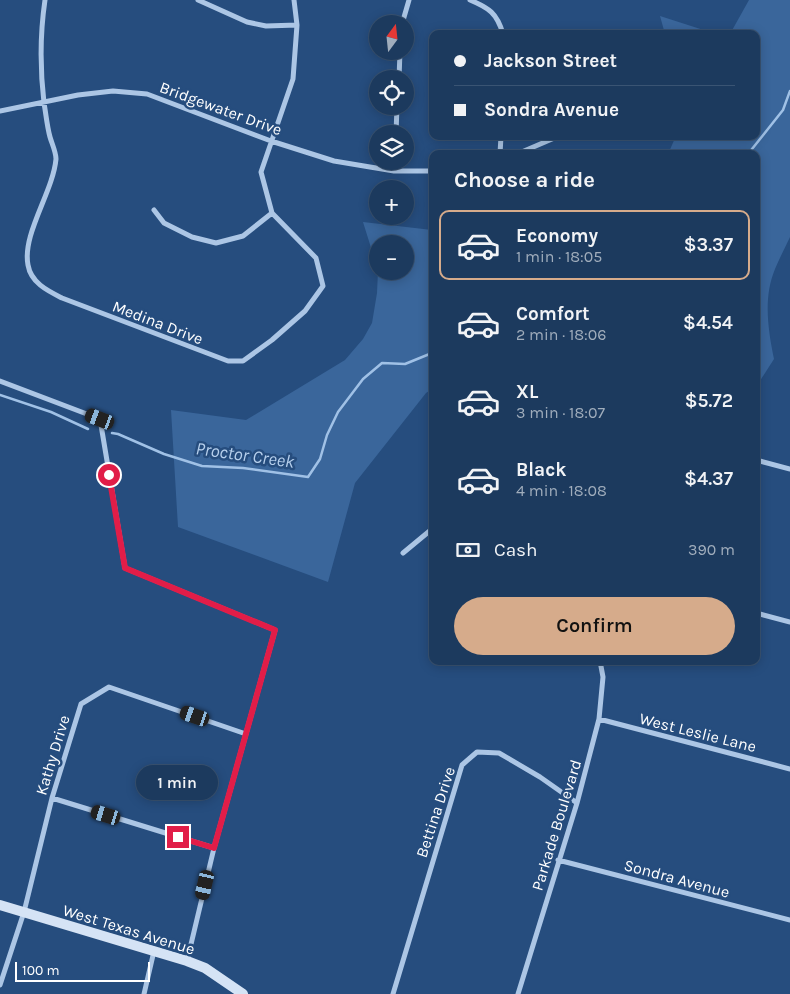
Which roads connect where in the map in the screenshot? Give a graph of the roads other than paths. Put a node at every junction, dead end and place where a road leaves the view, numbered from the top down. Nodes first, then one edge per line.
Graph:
1 (44, 0) edge
2 (198, 0) edge
3 (294, 0) edge
4 (409, 0) edge
5 (470, 0) edge
6 (405, 15) edge
7 (297, 25) junction
8 (502, 30) edge
9 (44, 101) junction
10 (0, 111) edge
11 (550, 140) edge
12 (271, 141) junction
13 (526, 150) edge
14 (429, 171) edge
15 (394, 172) joint
16 (154, 210) dead end
17 (272, 213) junction
18 (0, 381) edge
19 (760, 461) edge
20 (790, 469) edge
21 (429, 531) edge
22 (403, 553) dead end
23 (760, 613) edge
24 (790, 622) edge
25 (601, 665) edge
26 (599, 719) junction
27 (246, 734) junction
28 (790, 769) edge
29 (52, 798) junction
30 (577, 803) junction
31 (214, 848) junction
32 (558, 860) junction
33 (0, 905) edge
34 (24, 912) junction
35 (790, 920) edge
36 (154, 951) junction
37 (187, 961) junction
38 (0, 985) edge
39 (144, 994) edge
40 (243, 994) edge
41 (393, 994) edge
42 (518, 994) edge

1 - 9 street, Medina Drive
2 - 7 street
3 - 7 street
4 - 6 street
5 - 8 street
7 - 12 street
9 - 10 street, Bridgewater Drive
9 - 12 street, Bridgewater Drive
9 - 17 street, Medina Drive
11 - 13 street
12 - 15 street, Bridgewater Drive
12 - 17 street
14 - 15 street, Bridgewater Drive
16 - 17 street
18 - 27 street
19 - 20 street
21 - 22 street
23 - 24 street
25 - 26 street, Parkade Boulevard
26 - 28 street, West Leslie Lane
26 - 30 street, Parkade Boulevard
27 - 29 street, Kathy Drive
27 - 31 street
29 - 31 street
29 - 34 street, Kathy Drive
30 - 32 street, Parkade Boulevard
30 - 41 street, Bettina Drive
31 - 37 street
32 - 35 street, Sondra Avenue
32 - 42 street, Parkade Boulevard
33 - 34 street, West Texas Avenue
34 - 36 street, West Texas Avenue
34 - 38 street, Kathy Drive
36 - 37 street, West Texas Avenue
36 - 39 street
37 - 40 street, West Texas Avenue

